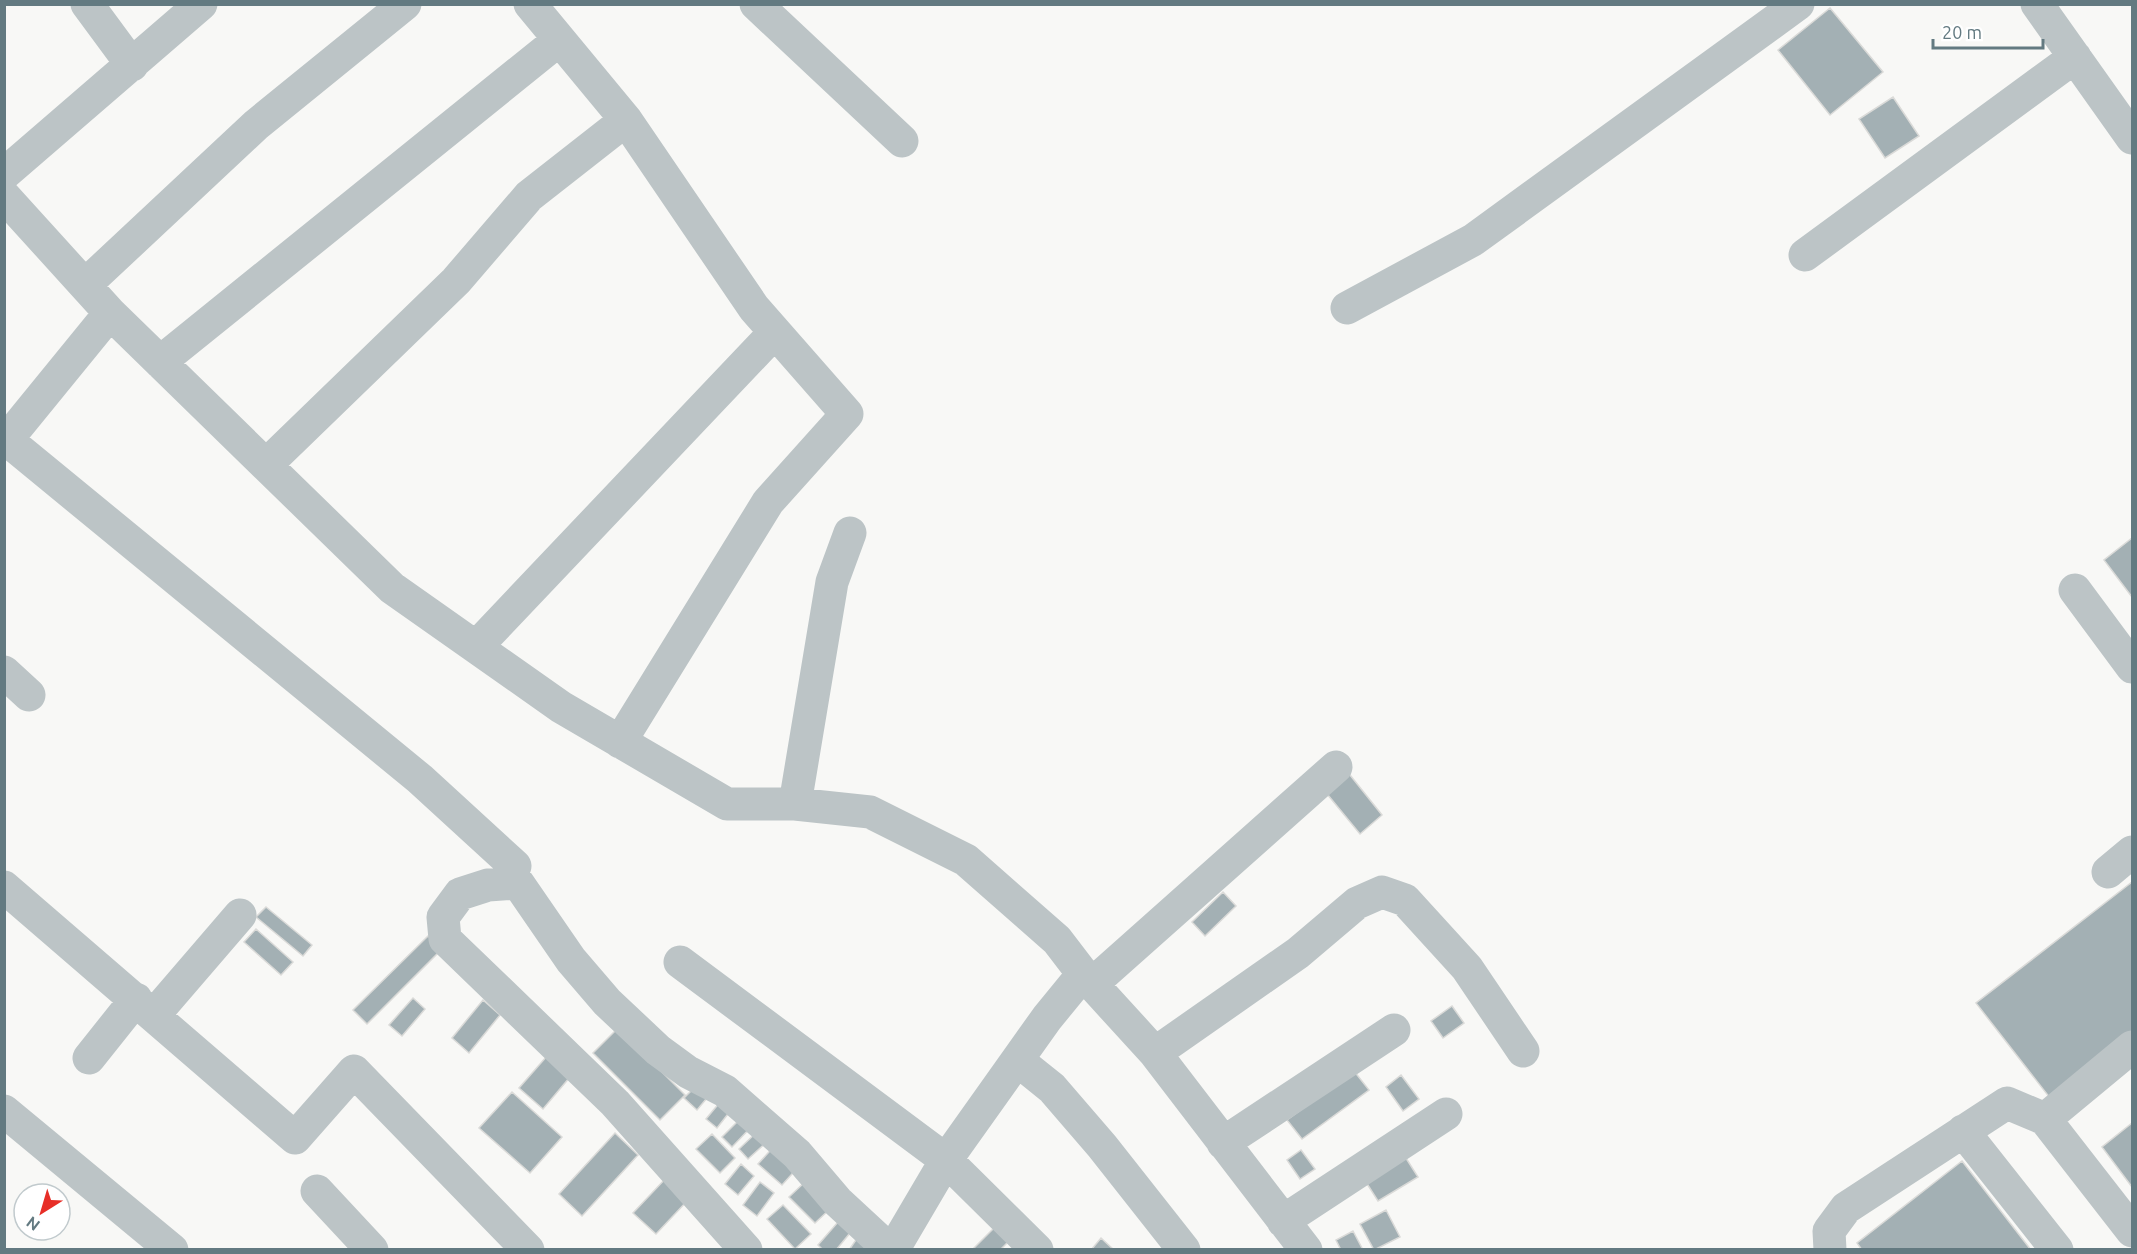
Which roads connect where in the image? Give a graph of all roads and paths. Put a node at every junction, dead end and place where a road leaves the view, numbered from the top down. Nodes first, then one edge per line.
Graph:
1 (87, 4) edge
2 (201, 4) edge
3 (405, 4) edge
4 (530, 4) edge
5 (756, 4) edge
6 (1798, 4) edge
7 (2037, 4) edge
8 (559, 40) junction
9 (2075, 57) junction
10 (132, 65) junction
11 (626, 120) junction
12 (2133, 138) edge
13 (902, 141) dead end
14 (4, 174) edge
15 (4, 196) edge
16 (1805, 255) dead end
17 (85, 285) junction
18 (1347, 308) dead end
19 (110, 313) junction
20 (775, 332) junction
21 (160, 362) junction
22 (6, 442) edge
23 (266, 465) junction
24 (850, 533) dead end
25 (2074, 590) dead end
26 (476, 647) junction
27 (2133, 667) edge
28 (4, 672) edge
29 (29, 695) dead end
30 (620, 742) junction
31 (1336, 768) dead end
32 (795, 804) junction
33 (2133, 852) edge
34 (515, 866) dead end
35 (2108, 872) dead end
36 (4, 887) edge
37 (240, 915) dead end
38 (680, 962) dead end
39 (1087, 979) junction
40 (145, 1007) junction
41 (1394, 1030) dead end
42 (2133, 1047) edge
43 (1523, 1051) dead end
44 (1155, 1053) junction
45 (89, 1058) dead end
46 (1017, 1060) junction
47 (4, 1111) edge
48 (1446, 1114) dead end
49 (2045, 1119) junction
50 (1963, 1131) junction
51 (1223, 1143) junction
52 (946, 1160) junction
53 (317, 1191) dead end
54 (1283, 1221) junction
55 (2133, 1231) edge
56 (172, 1250) edge
57 (372, 1250) edge
58 (528, 1250) edge
59 (746, 1250) edge
60 (892, 1250) edge
61 (1037, 1250) edge
62 (1184, 1250) edge
63 (1305, 1250) edge
64 (1830, 1250) edge
65 (2057, 1250) edge

1 - 10 street
2 - 10 street
3 - 17 street
4 - 8 street
5 - 13 street
6 - 18 street
7 - 9 street
8 - 11 street
8 - 21 street
9 - 12 street
9 - 16 street
10 - 14 street
11 - 20 street
11 - 23 street
15 - 17 street
17 - 19 street
19 - 21 street
19 - 22 street
20 - 26 street
20 - 30 street
21 - 23 street
22 - 34 street
23 - 26 street
24 - 32 street
25 - 27 street
26 - 30 street
28 - 29 street
30 - 32 street
31 - 39 street
32 - 39 street
33 - 35 street
36 - 40 street
37 - 40 street
38 - 52 street
39 - 44 street
39 - 46 street
40 - 45 street
40 - 58 street
41 - 51 street
42 - 49 street
43 - 44 street
44 - 51 street
46 - 52 street
46 - 62 street
47 - 56 street
48 - 54 street
49 - 50 street
49 - 55 street
50 - 64 street
50 - 65 street
51 - 54 street
52 - 60 street
52 - 61 street
53 - 57 street
54 - 63 street
59 - 60 street

